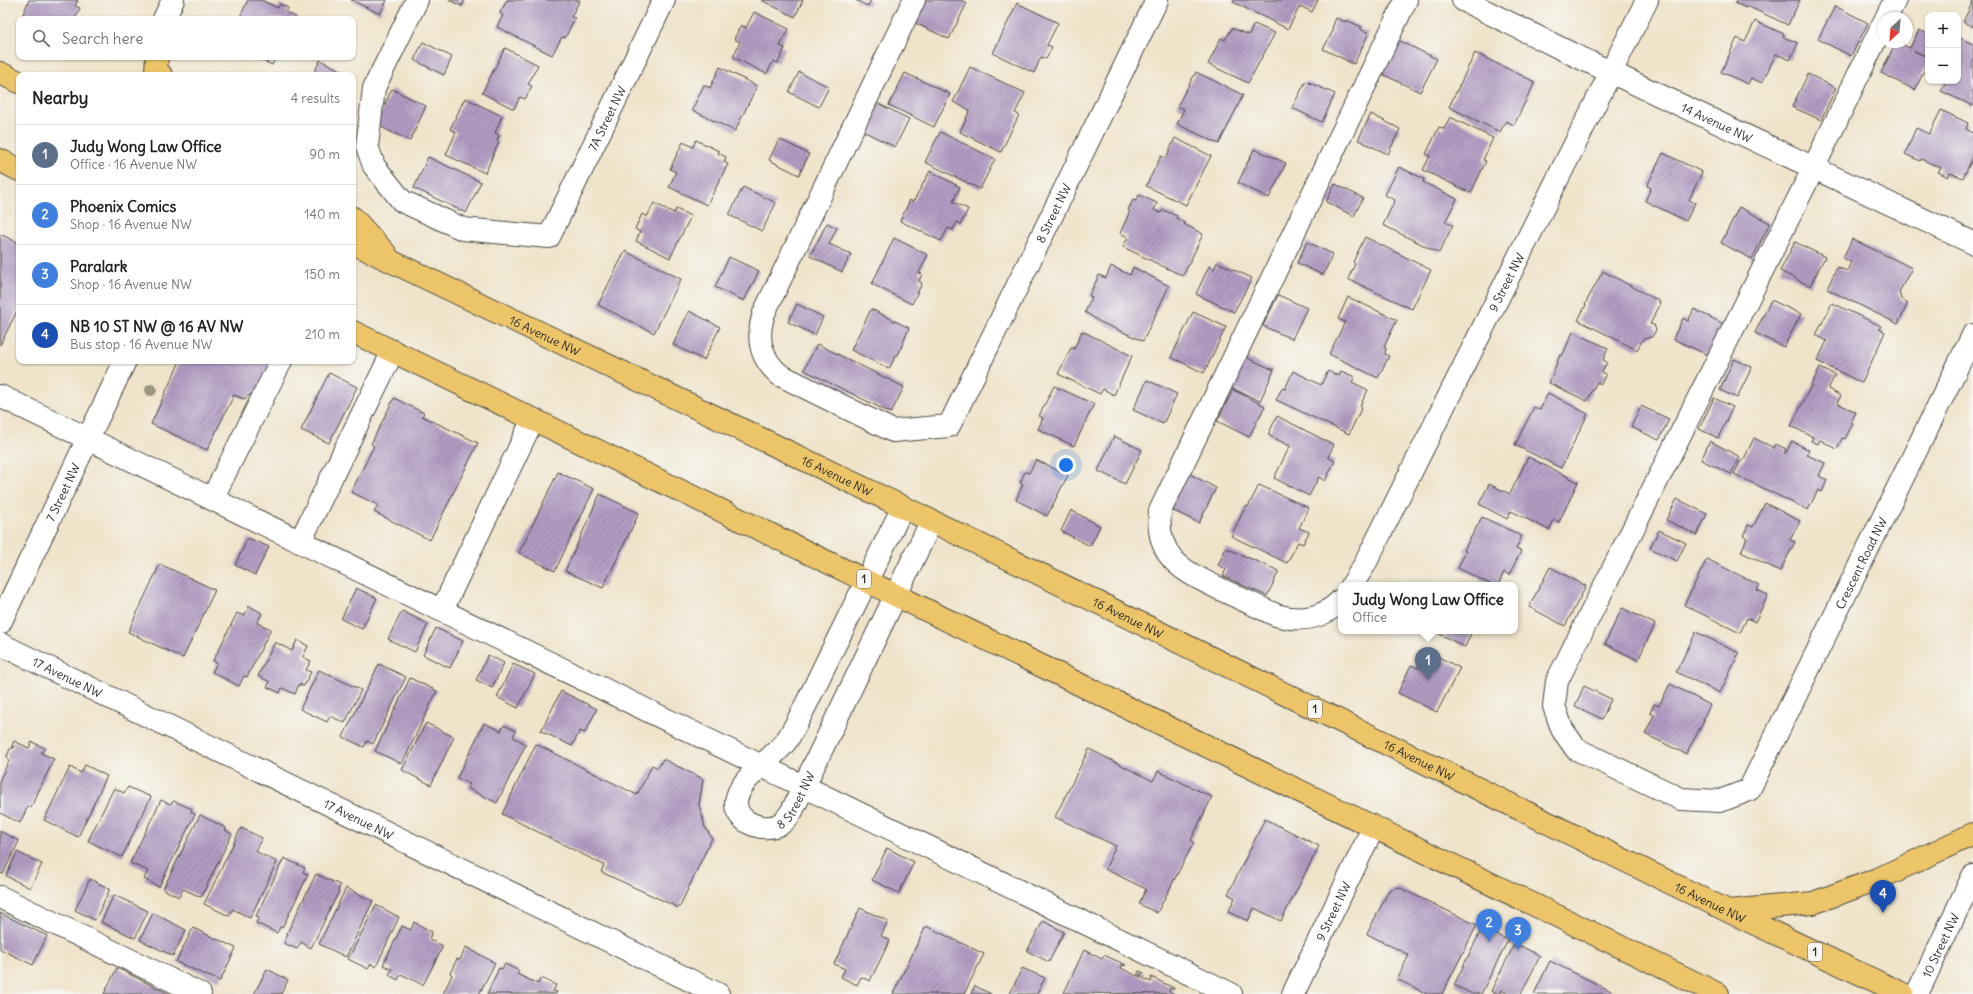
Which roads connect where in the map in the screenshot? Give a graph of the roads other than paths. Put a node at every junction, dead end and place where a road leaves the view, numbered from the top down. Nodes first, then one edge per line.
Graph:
1 (173, 0) edge
2 (417, 0) edge
3 (664, 0) edge
4 (914, 0) edge
5 (1157, 0) edge
6 (1406, 0) edge
7 (1462, 0) edge
8 (1647, 0) edge
9 (1895, 0) edge
10 (1889, 12) edge
11 (165, 16) edge
12 (1877, 36) edge
13 (157, 60) edge
14 (158, 72) edge
15 (1612, 72) junction
16 (0, 73) edge
17 (16, 81) edge
18 (0, 160) edge
19 (1814, 167) junction
20 (16, 168) edge
21 (356, 221) edge
22 (1973, 243) edge
23 (356, 244) edge
24 (394, 263) junction
25 (356, 333) edge
26 (1973, 335) edge
27 (393, 351) junction
28 (124, 364) edge
29 (280, 364) edge
30 (0, 396) edge
31 (533, 419) junction
32 (87, 438) junction
33 (212, 499) junction
34 (903, 507) junction
35 (931, 522) junction
36 (300, 542) junction
37 (867, 581) junction
38 (1354, 582) edge
39 (896, 595) junction
40 (1338, 602) edge
41 (442, 610) junction
42 (0, 623) edge
43 (0, 644) edge
44 (763, 765) junction
45 (804, 786) junction
46 (1373, 828) junction
47 (1973, 834) edge
48 (1973, 876) edge
49 (0, 897) edge
50 (1728, 911) junction
51 (688, 988) edge
52 (200, 994) edge
53 (718, 994) edge
54 (1231, 994) edge
55 (1293, 994) edge
56 (1718, 994) edge
57 (1903, 994) edge
58 (1917, 994) edge

1 - 11 street
2 - 3 street, 7A Street NW
4 - 5 street, 8 Street NW
6 - 40 street
7 - 15 street, 14 Avenue NW
8 - 15 street, 9 Street NW
9 - 10 street
12 - 19 street
13 - 14 highway
15 - 19 street, 14 Avenue NW
15 - 38 street, 9 Street NW
16 - 17 highway
18 - 20 highway
19 - 22 street, 14 Avenue NW
19 - 26 street, Crescent Road NW
21 - 24 highway
23 - 24 highway, 16 Avenue NW / 1
24 - 34 highway, 16 Avenue NW / 1
25 - 27 highway, 1
27 - 31 highway, 1
27 - 36 street
28 - 32 street, 7 Street NW
29 - 33 street
30 - 32 street
31 - 37 highway, 1
31 - 41 street
32 - 33 street
32 - 42 street, 7 Street NW
33 - 36 street
34 - 35 highway, 16 Avenue NW / 1
34 - 37 street, 8 Street NW
35 - 39 street, 8 Street NW
35 - 50 highway, 16 Avenue NW / 1
36 - 41 street
37 - 39 highway, 1
37 - 44 street, 8 Street NW
39 - 45 street, 8 Street NW
39 - 46 highway, 1
41 - 44 street
43 - 51 street, 17 Avenue NW
44 - 45 street
44 - 45 street, 8 Street NW
45 - 54 street
46 - 55 street, 9 Street NW
46 - 56 highway, 1
47 - 50 highway
48 - 58 street, 10 Street NW
49 - 52 street
50 - 57 highway, 16 Avenue NW / 1
51 - 53 street, 17 Avenue NW

